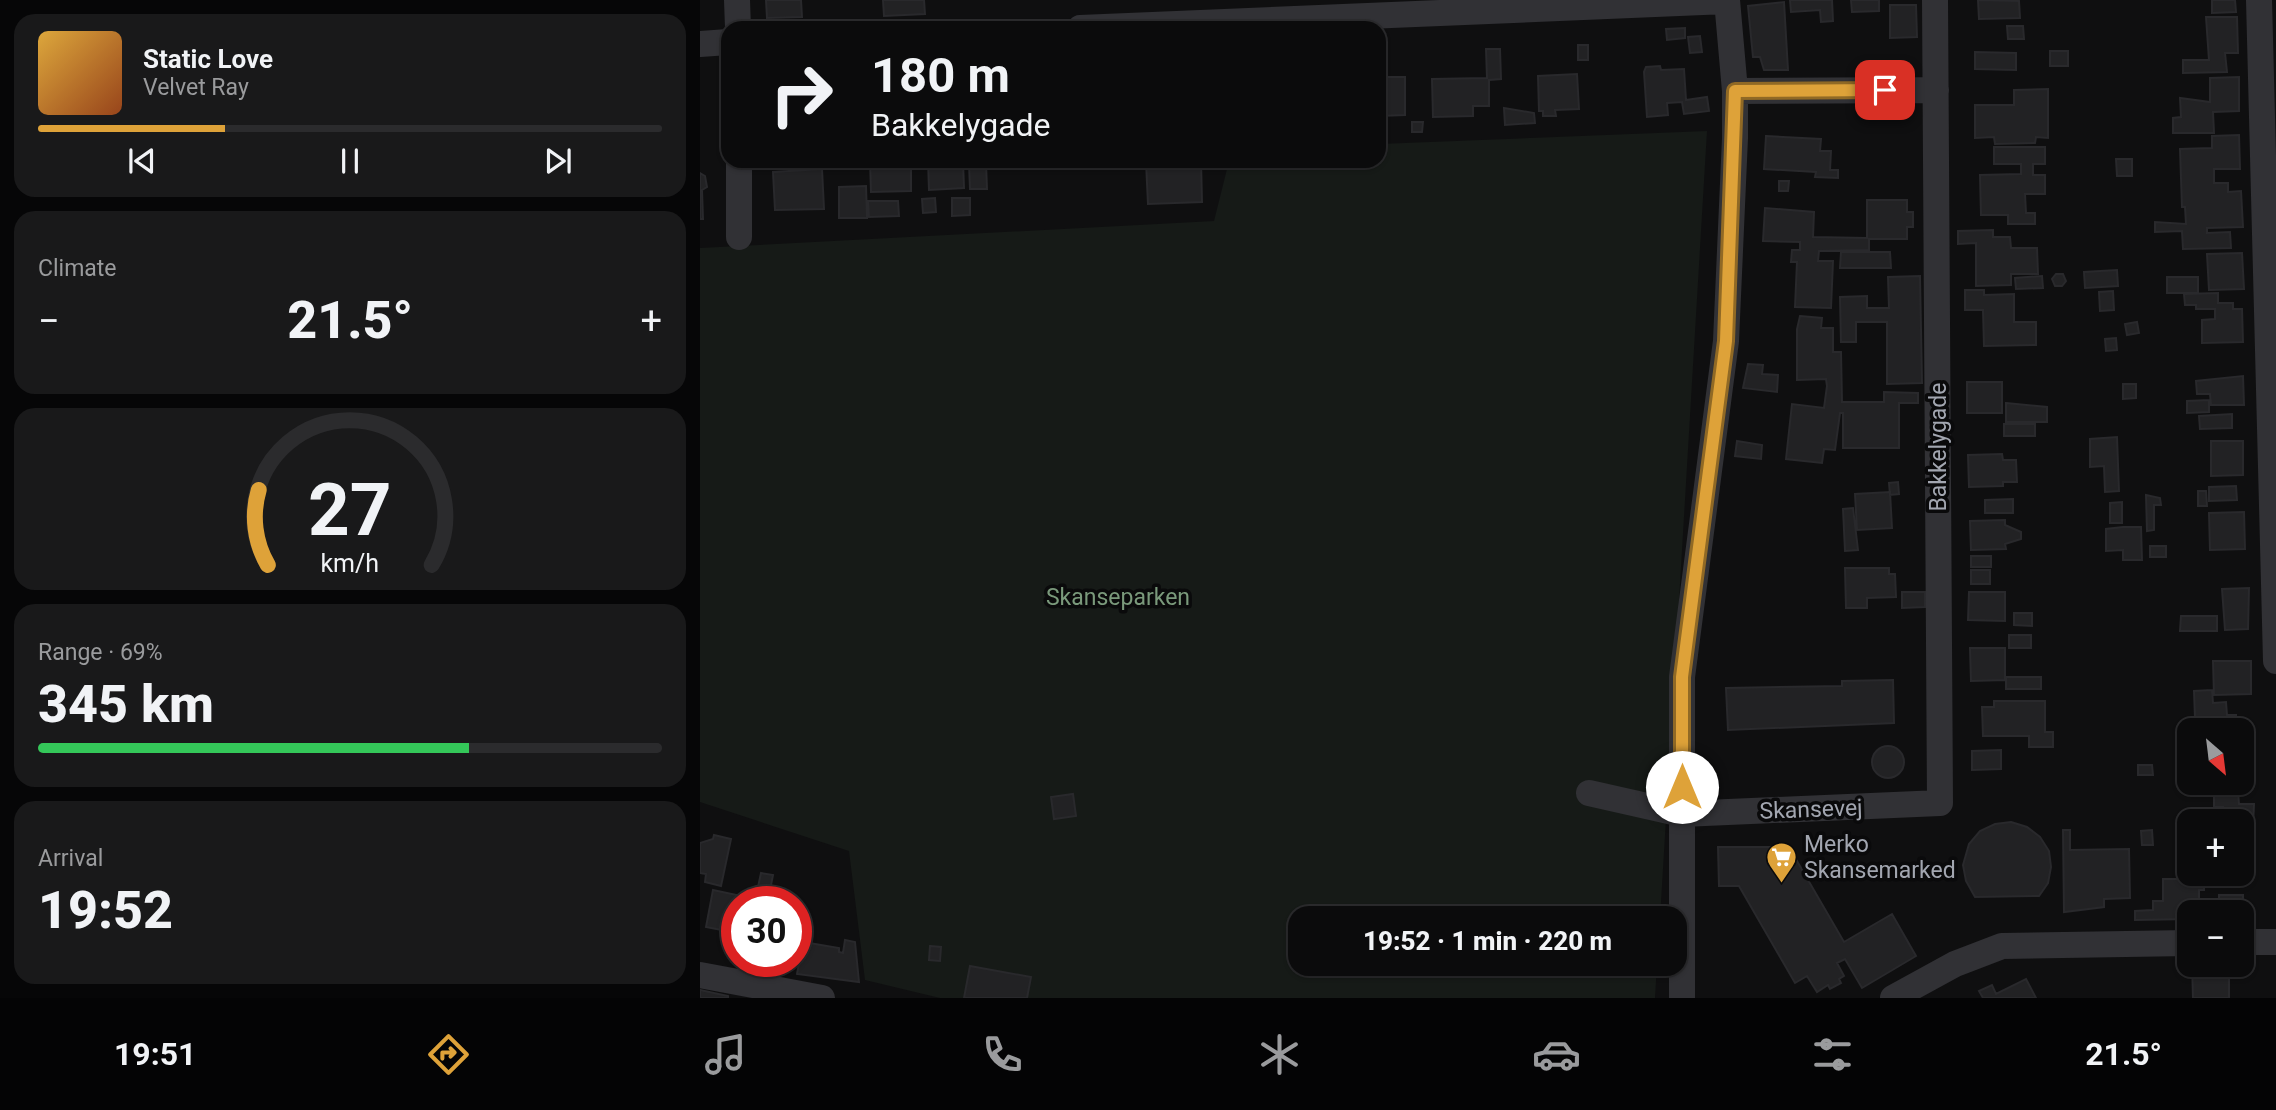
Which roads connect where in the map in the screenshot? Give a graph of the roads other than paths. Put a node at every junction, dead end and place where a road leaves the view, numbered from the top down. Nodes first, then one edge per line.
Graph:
1 (737, 0) edge
2 (1935, 0) edge
3 (1727, 1) edge
4 (2265, 6) edge
5 (1253, 16) edge
6 (738, 21) edge
7 (1181, 21) edge
8 (721, 43) edge
9 (700, 44) edge
10 (1936, 90) junction
11 (1735, 91) junction
12 (739, 168) edge
13 (739, 237) dead end
14 (2276, 661) edge
15 (1588, 793) dead end
16 (1940, 803) joint
17 (1682, 814) junction
18 (2254, 942) edge
19 (2276, 942) edge
20 (2177, 943) edge
21 (700, 975) edge
22 (755, 992) edge
23 (822, 998) edge
24 (1682, 998) edge
25 (1893, 998) edge

1 - 6 street
2 - 10 street, Bakkelygade
3 - 5 street
3 - 11 street
4 - 14 street
5 - 7 street
8 - 9 street
10 - 11 street
10 - 16 street, Bakkelygade
11 - 17 street
12 - 13 street
15 - 17 street, Skansevej
16 - 17 street, Skansevej
17 - 24 street
18 - 19 street
20 - 25 street
21 - 22 street
22 - 23 street

